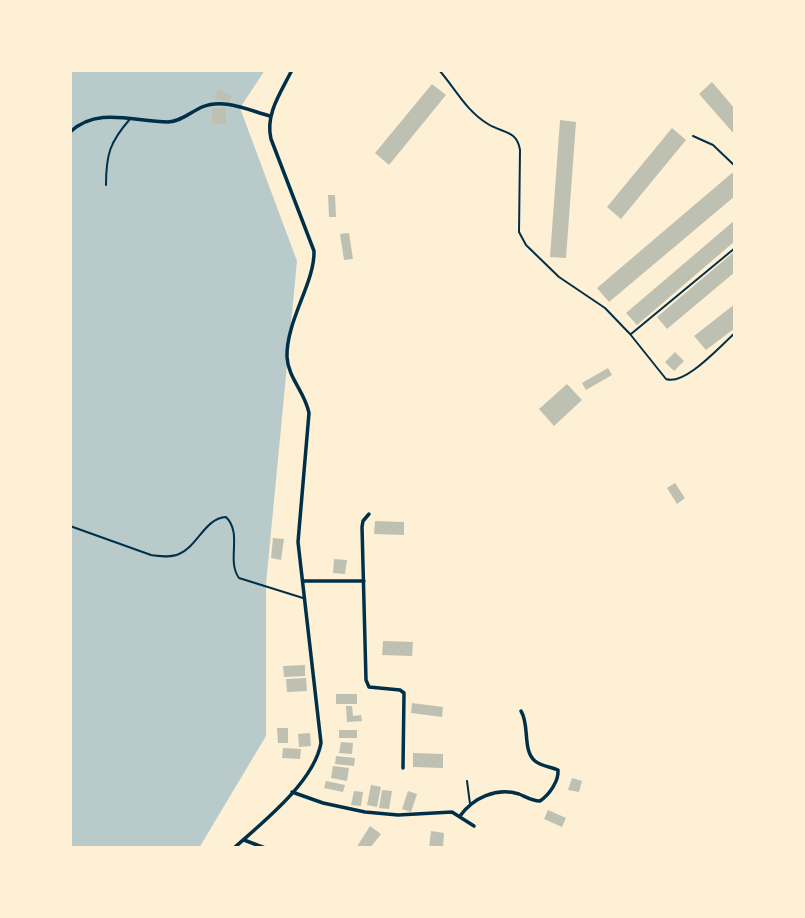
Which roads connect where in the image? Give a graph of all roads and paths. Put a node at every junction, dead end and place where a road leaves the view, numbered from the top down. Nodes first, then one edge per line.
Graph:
1 (292, 70) edge
2 (439, 70) edge
3 (270, 116) junction
4 (131, 118) junction
5 (70, 132) edge
6 (693, 136) dead end
7 (735, 166) edge
8 (106, 185) dead end
9 (735, 248) edge
10 (735, 333) edge
11 (630, 334) junction
12 (369, 514) dead end
13 (70, 526) edge
14 (364, 580) junction
15 (302, 581) junction
16 (304, 598) junction
17 (522, 710) dead end
18 (403, 768) dead end
19 (467, 781) dead end
20 (292, 792) junction
21 (470, 804) junction
22 (460, 816) junction
23 (474, 826) dead end
24 (244, 839) junction
25 (234, 848) edge
26 (265, 848) edge

1 - 3 street
2 - 11 lane
3 - 4 street
3 - 15 street
4 - 5 street
4 - 8 lane
6 - 7 lane
9 - 11 lane
10 - 11 lane
12 - 14 street
13 - 16 lane
14 - 15 street
14 - 18 street
15 - 16 street
16 - 20 street
17 - 21 street
19 - 21 lane
20 - 22 street
20 - 24 street
21 - 22 street
22 - 23 street
24 - 25 street
24 - 26 street

